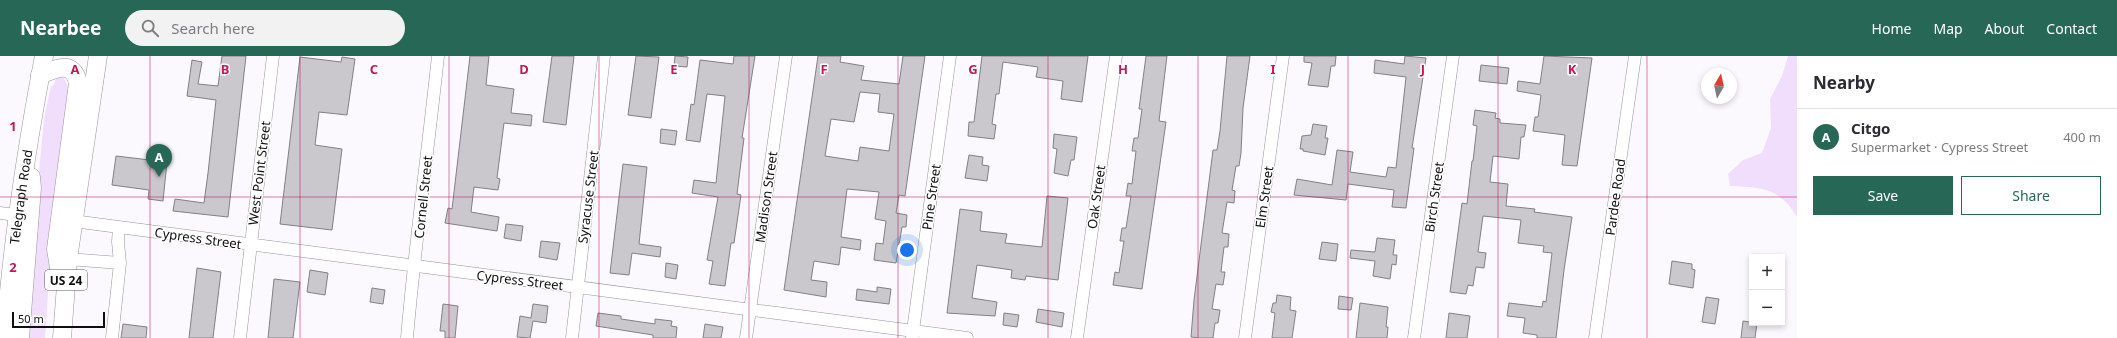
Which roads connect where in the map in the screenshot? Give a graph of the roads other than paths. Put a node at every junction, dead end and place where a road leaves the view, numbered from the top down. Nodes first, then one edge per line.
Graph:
1 (44, 56) edge
2 (98, 56) edge
3 (273, 56) edge
4 (438, 56) edge
5 (604, 56) edge
6 (786, 56) edge
7 (950, 56) edge
8 (1116, 56) edge
9 (1283, 56) edge
10 (1453, 56) edge
11 (1635, 56) edge
12 (40, 75) junction
13 (27, 149) junction
14 (8, 214) edge
15 (73, 221) junction
16 (120, 227) junction
17 (250, 246) junction
18 (68, 259) junction
19 (120, 263) junction
20 (413, 267) junction
21 (578, 288) junction
22 (64, 301) junction
23 (750, 311) junction
24 (912, 335) edge
25 (5, 338) edge
26 (20, 338) edge
27 (62, 338) edge
28 (112, 338) edge
29 (240, 338) edge
30 (407, 338) edge
31 (572, 338) edge
32 (746, 338) edge
33 (967, 338) edge
34 (1077, 338) edge
35 (1245, 338) edge
36 (1414, 338) edge
37 (1595, 338) edge

1 - 12 highway, Telegraph Road
2 - 15 highway, US 24
3 - 17 street, West Point Street
4 - 20 street, Cornell Street
5 - 21 street, Syracuse Street
6 - 23 street, Madison Street
7 - 24 street, Pine Street
8 - 34 street, Oak Street
9 - 35 street, Elm Street
10 - 36 street, Birch Street
11 - 37 street, Pardee Road
12 - 13 highway, Telegraph Road
12 - 22 highway
13 - 14 highway, Telegraph Road
13 - 26 highway
14 - 25 highway, Telegraph Road
15 - 16 street, Cypress Street
15 - 18 highway, US 24
16 - 17 street, Cypress Street
16 - 19 street
17 - 20 street, Cypress Street
17 - 29 street, West Point Street
18 - 19 street
18 - 22 highway, US 24
19 - 28 street
20 - 21 street, Cypress Street
20 - 30 street, Cornell Street
21 - 23 street, Cypress Street
21 - 31 street, Syracuse Street
22 - 27 highway, US 24
23 - 24 street, Cypress Street
23 - 32 street, Madison Street
24 - 33 street, Cypress Street

